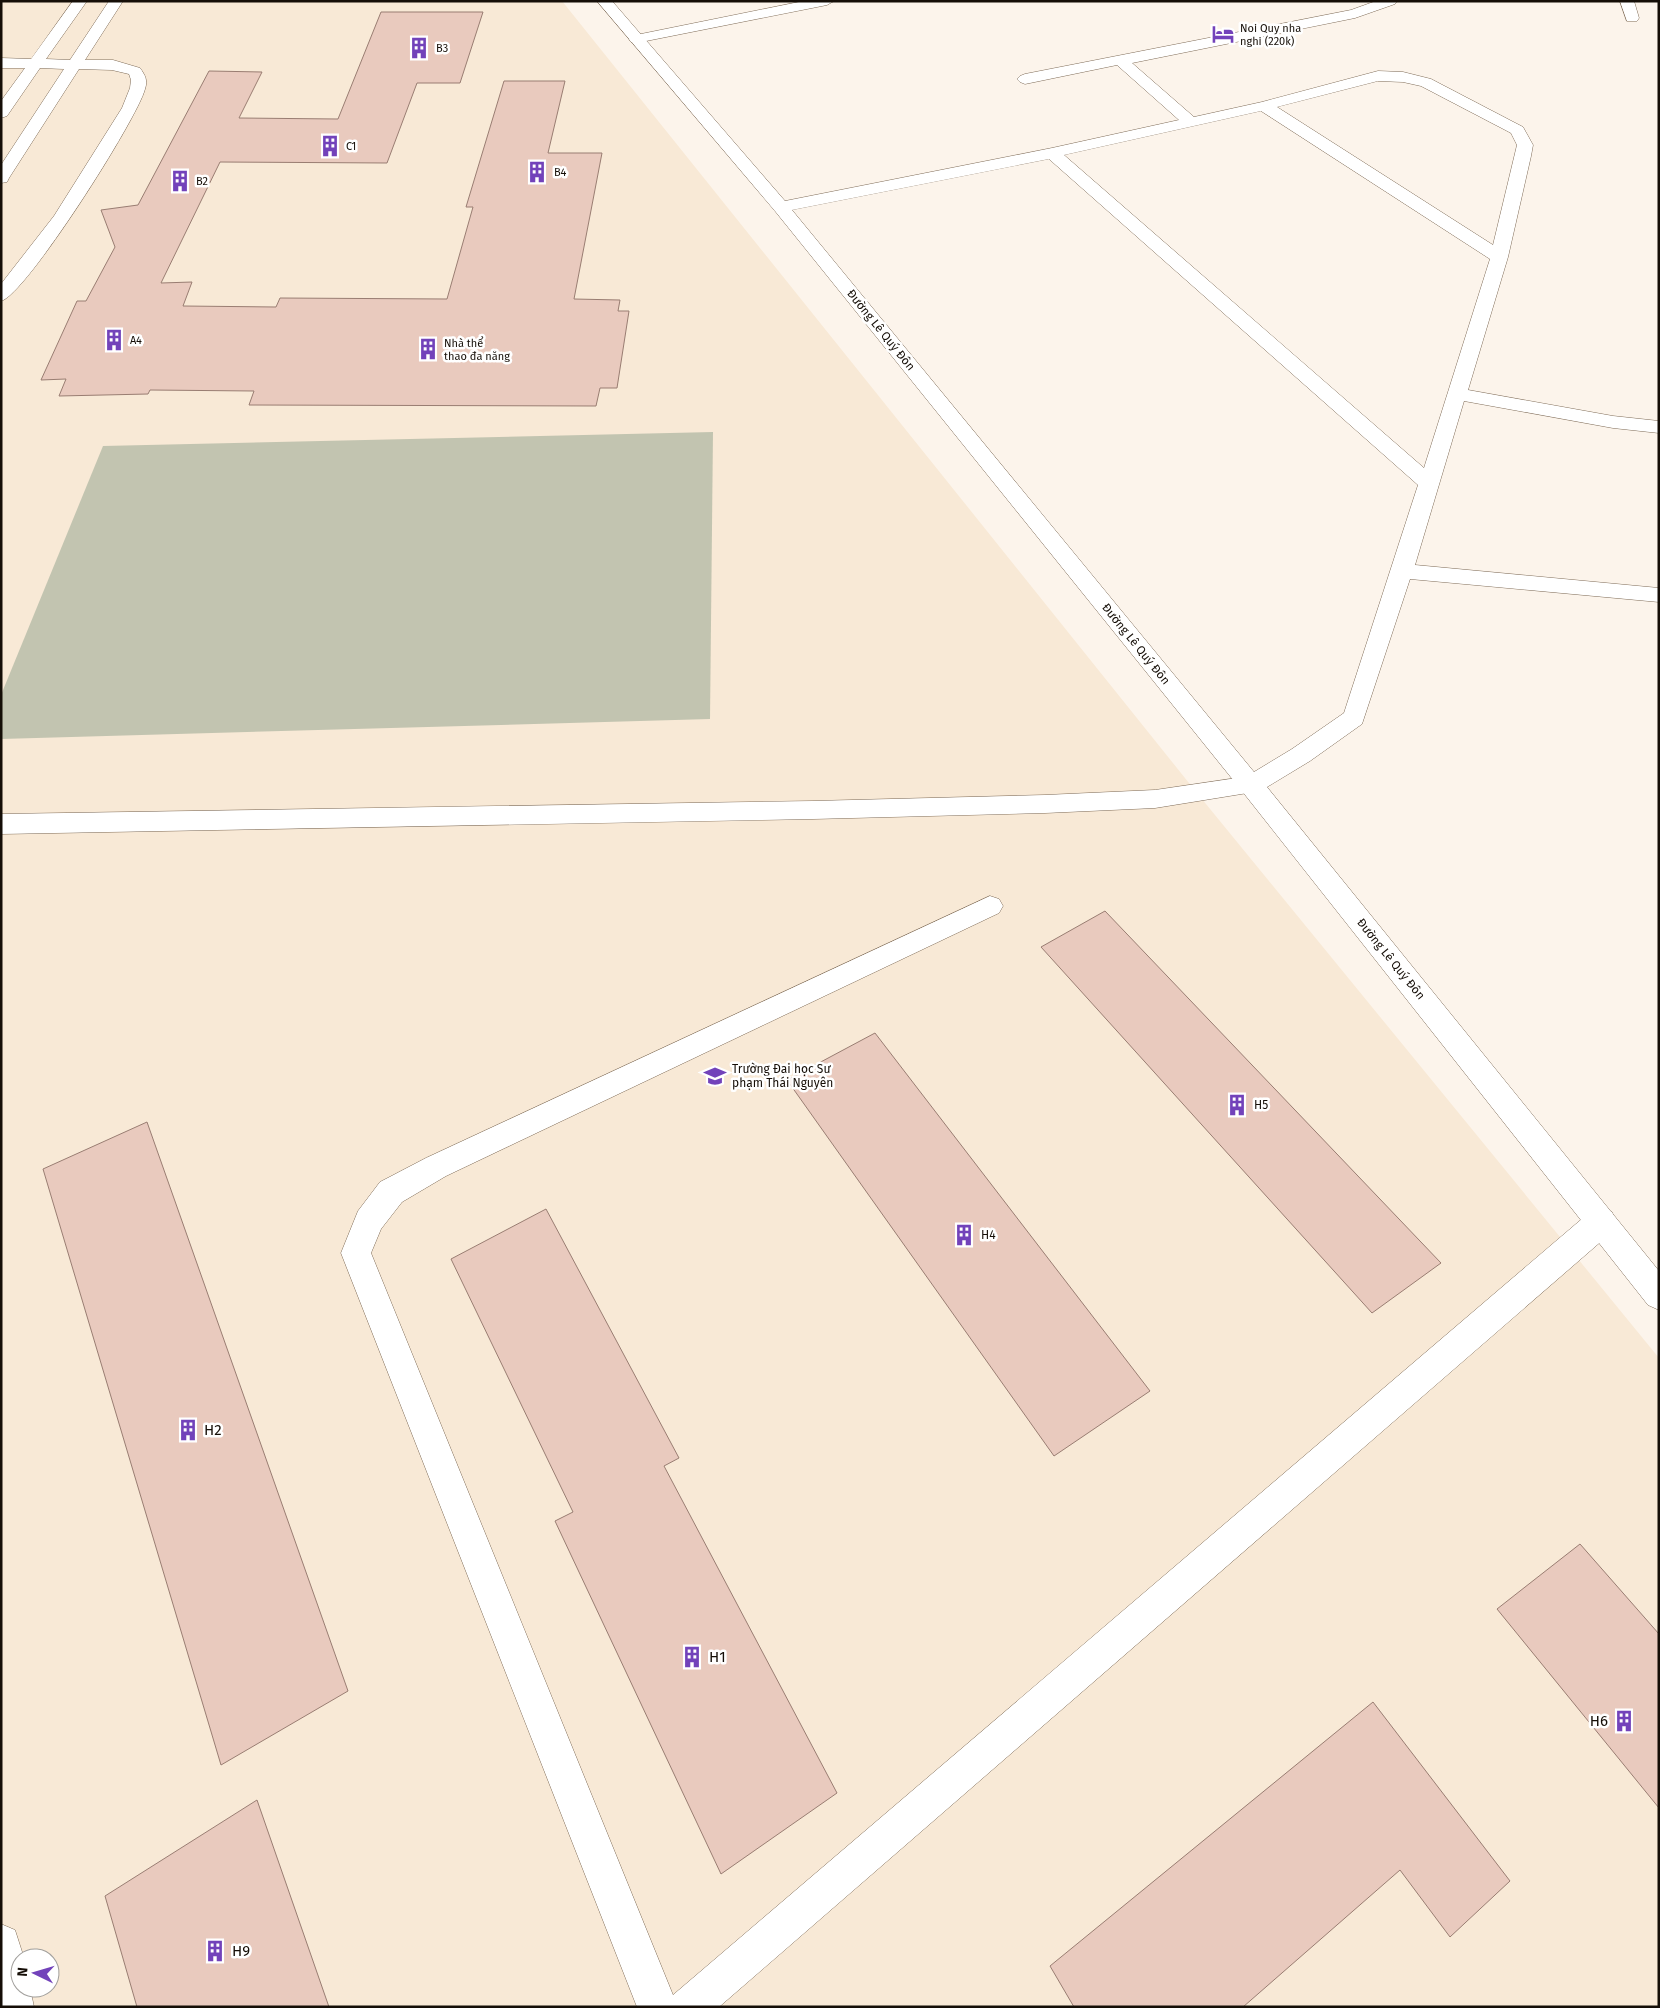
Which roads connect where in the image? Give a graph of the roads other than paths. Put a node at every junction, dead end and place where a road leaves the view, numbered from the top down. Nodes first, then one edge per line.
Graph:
1 (80, 1) edge
2 (116, 1) edge
3 (604, 1) edge
4 (827, 1) edge
5 (1390, 1) edge
6 (1627, 1) edge
7 (1632, 18) dead end
8 (636, 39) junction
9 (1121, 61) junction
10 (1, 63) edge
11 (34, 64) junction
12 (77, 64) junction
13 (1025, 79) dead end
14 (1264, 106) junction
15 (1, 113) edge
16 (1190, 122) junction
17 (1, 147) edge
18 (22, 147) junction
19 (1052, 153) junction
20 (1, 178) edge
21 (781, 207) junction
22 (1499, 258) junction
23 (1, 296) edge
24 (1456, 394) junction
25 (1659, 427) edge
26 (1428, 483) junction
27 (1402, 571) junction
28 (1659, 595) edge
29 (1251, 785) junction
30 (1, 824) edge
31 (990, 906) dead end
32 (1601, 1222) junction
33 (1659, 1296) edge
34 (1, 1944) edge
35 (14, 2007) edge
36 (658, 2007) edge
37 (688, 2007) edge

1 - 11 street
2 - 12 street
3 - 8 street, Đường Lê Quý Đôn
4 - 8 street
5 - 9 street
6 - 7 street
8 - 21 street, Đường Lê Quý Đôn
9 - 13 street
9 - 16 street
10 - 11 street
11 - 12 street
11 - 15 street
12 - 18 street
12 - 23 street
14 - 16 street
14 - 22 street
14 - 22 street
16 - 19 street
17 - 18 street
18 - 20 street
19 - 21 street
19 - 26 street
21 - 29 street, Đường Lê Quý Đôn
22 - 24 street
24 - 25 street
24 - 26 street
26 - 27 street
27 - 28 street
27 - 29 street
29 - 30 street
29 - 32 street, Đường Lê Quý Đôn
31 - 36 street
32 - 33 street, Đường Lê Quý Đôn
32 - 37 street
34 - 35 street

